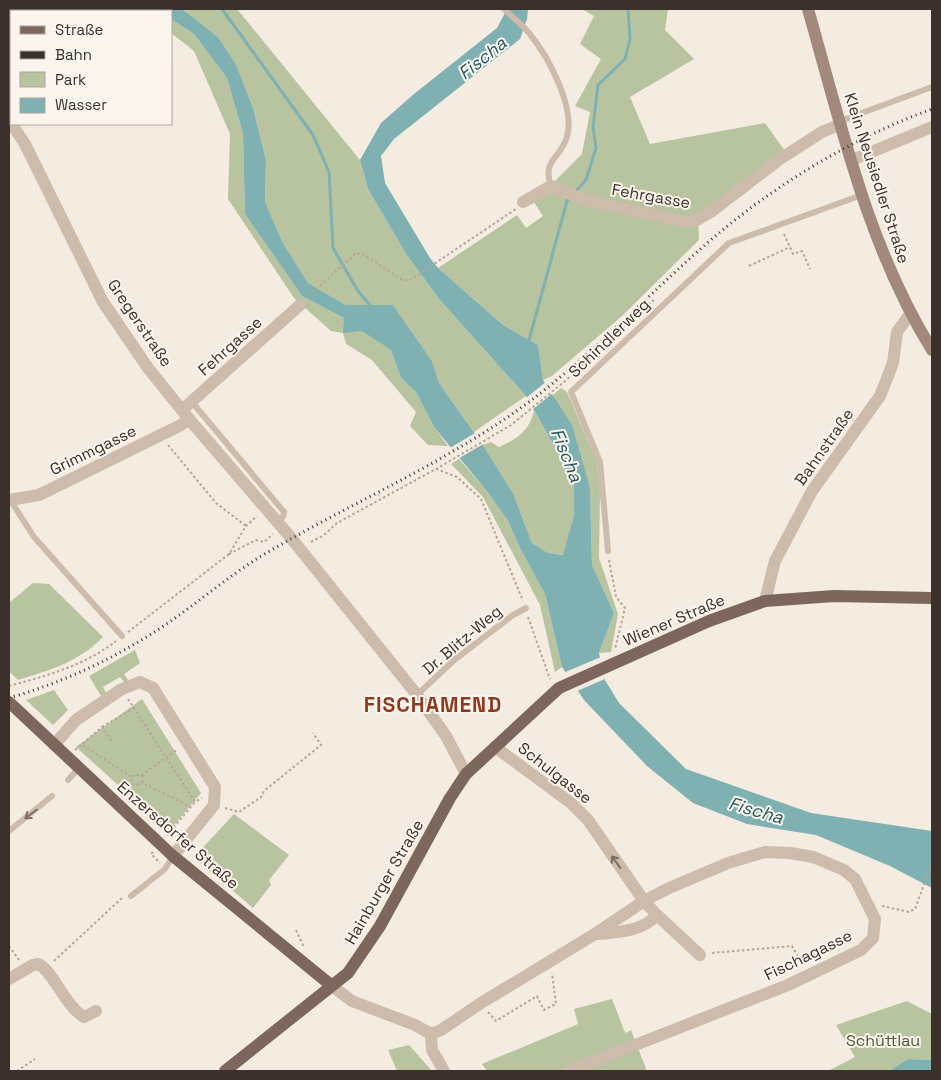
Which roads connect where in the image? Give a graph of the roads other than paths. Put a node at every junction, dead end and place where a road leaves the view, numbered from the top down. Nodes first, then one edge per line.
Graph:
1 (504, 9) edge
2 (808, 9) edge
3 (932, 87) edge
4 (841, 123) junction
5 (12, 125) edge
6 (932, 127) edge
7 (852, 160) junction
8 (554, 188) junction
9 (864, 195) junction
10 (523, 202) road end
11 (300, 305) road end
12 (910, 314) junction
13 (932, 350) edge
14 (188, 410) junction
15 (10, 500) edge
16 (280, 525) junction
17 (608, 550) road end
18 (932, 598) edge
19 (765, 601) junction
20 (526, 608) road end
21 (122, 636) road end
22 (417, 695) junction
23 (11, 707) edge
24 (54, 745) junction
25 (495, 747) junction
26 (79, 768) junction
27 (466, 774) junction
28 (68, 780) dead end
29 (52, 796) dead end
30 (9, 830) edge
31 (173, 856) junction
32 (131, 896) road end
33 (644, 901) junction
34 (657, 915) junction
35 (595, 934) junction
36 (700, 955) road end
37 (9, 979) edge
38 (332, 986) junction
39 (96, 1011) dead end
40 (431, 1034) junction
41 (225, 1071) edge
42 (444, 1071) edge
43 (569, 1071) edge

1 - 8 lane
2 - 4 main road, Klein Neusiedler Straße
3 - 4 lane
4 - 7 main road, Klein Neusiedler Straße
4 - 8 street, Fehrgasse
5 - 14 street, Gregerstraße
6 - 7 street
7 - 9 main road, Klein Neusiedler Straße
8 - 10 street
9 - 12 main road, Klein Neusiedler Straße
9 - 17 lane, Schindlerweg
11 - 14 street, Fehrgasse
12 - 13 main road, Klein Neusiedler Straße
12 - 19 street, Bahnstraße
14 - 15 street, Grimmgasse
14 - 16 street, Gregerstraße
14 - 16 lane, Gregerstraße
15 - 21 lane
16 - 22 street, Gregerstraße
18 - 19 main road, Wiener Straße
19 - 25 main road, Wiener Straße
20 - 22 lane, Dr. Blitz-Weg
22 - 27 street, Gregerstraße
23 - 24 main road, Enzersdorfer Straße
24 - 26 main road, Enzersdorfer Straße
24 - 31 street
25 - 27 main road, Wiener Straße
33 -> 25 street, Schulgasse
26 - 28 lane
26 - 31 main road, Enzersdorfer Straße
27 - 38 main road, Hainburger Straße
29 -> 30 lane
31 - 32 lane
31 - 38 main road, Enzersdorfer Straße
33 - 34 street, Schulgasse
33 - 35 street, Fischagasse
33 - 43 street, Fischagasse
34 - 35 street
34 - 36 street, Schulgasse
35 - 40 street, Fischagasse
37 - 39 street
38 - 40 street
38 - 41 main road, Hainburger Straße
40 - 42 street

